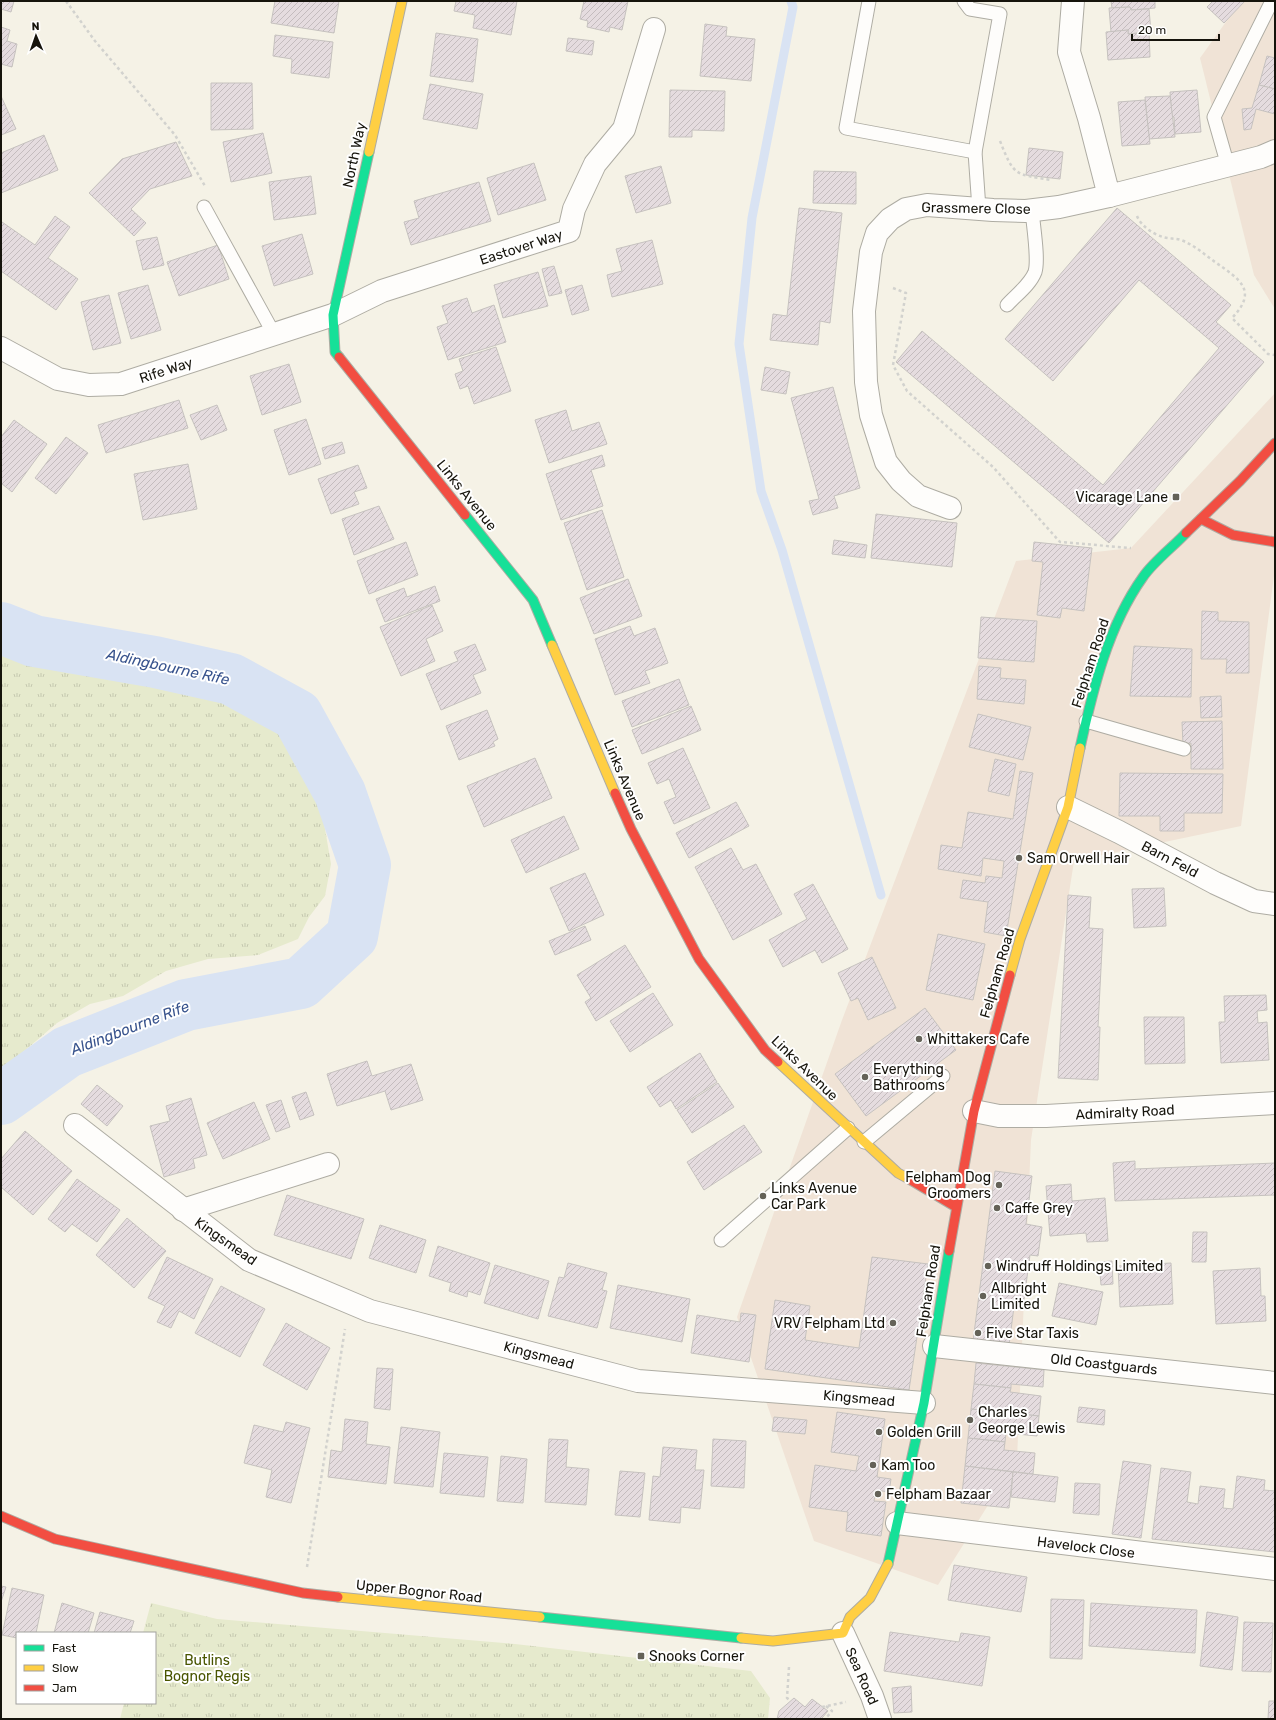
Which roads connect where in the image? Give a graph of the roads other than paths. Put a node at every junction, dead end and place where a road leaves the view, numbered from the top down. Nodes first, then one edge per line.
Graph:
1 (402, 1) edge
2 (869, 1) edge
3 (964, 1) edge
4 (1073, 1) edge
5 (1272, 1) edge
6 (654, 30) dead end
7 (1275, 151) edge
8 (975, 152) junction
9 (1228, 166) junction
10 (1117, 193) junction
11 (204, 207) dead end
12 (979, 209) junction
13 (1032, 210) junction
14 (1007, 305) dead end
15 (332, 315) junction
16 (274, 334) junction
17 (1, 348) edge
18 (1275, 443) edge
19 (950, 508) dead end
20 (1201, 519) junction
21 (1275, 542) edge
22 (1086, 721) junction
23 (1184, 750) dead end
24 (1068, 807) junction
25 (1275, 904) edge
26 (943, 1076) dead end
27 (1275, 1103) edge
28 (974, 1111) junction
29 (75, 1125) dead end
30 (848, 1128) junction
31 (864, 1142) junction
32 (328, 1164) dead end
33 (956, 1208) junction
34 (183, 1210) junction
35 (721, 1240) dead end
36 (934, 1346) junction
37 (1275, 1383) edge
38 (924, 1403) junction
39 (1, 1516) edge
40 (897, 1523) junction
41 (1275, 1570) edge
42 (843, 1633) junction
43 (880, 1719) edge

1 - 15 street, North Way
2 - 8 lane
3 - 8 lane
4 - 10 street
5 - 9 lane
6 - 15 street, Eastover Way
7 - 9 street, Grassmere Close
8 - 12 lane
9 - 10 street, Grassmere Close
10 - 13 street, Grassmere Close
11 - 16 lane
12 - 13 street, Grassmere Close
12 - 19 street, Grassmere Close
13 - 14 lane
15 - 16 street, Rife Way
15 - 30 street, Links Avenue
16 - 17 street, Rife Way
18 - 20 street, Felpham Road
20 - 21 street
20 - 22 street, Felpham Road
22 - 23 lane
22 - 24 street, Felpham Road
24 - 25 street, Barn Feld
24 - 28 street, Felpham Road
26 - 31 lane
27 - 28 street, Admiralty Road
28 - 33 street, Felpham Road
29 - 34 street, Kingsmead
30 - 31 street, Links Avenue
30 - 35 lane
31 - 33 street, Links Avenue
32 - 34 street, Kingsmead
33 - 36 street, Felpham Road
34 - 38 street, Kingsmead
36 - 37 street, Old Coastguards
36 - 38 street, Felpham Road
38 - 40 street, Felpham Road
39 - 42 street, Upper Bognor Road
40 - 41 street, Havelock Close
40 - 42 street, Felpham Road
42 - 43 street, Sea Road

